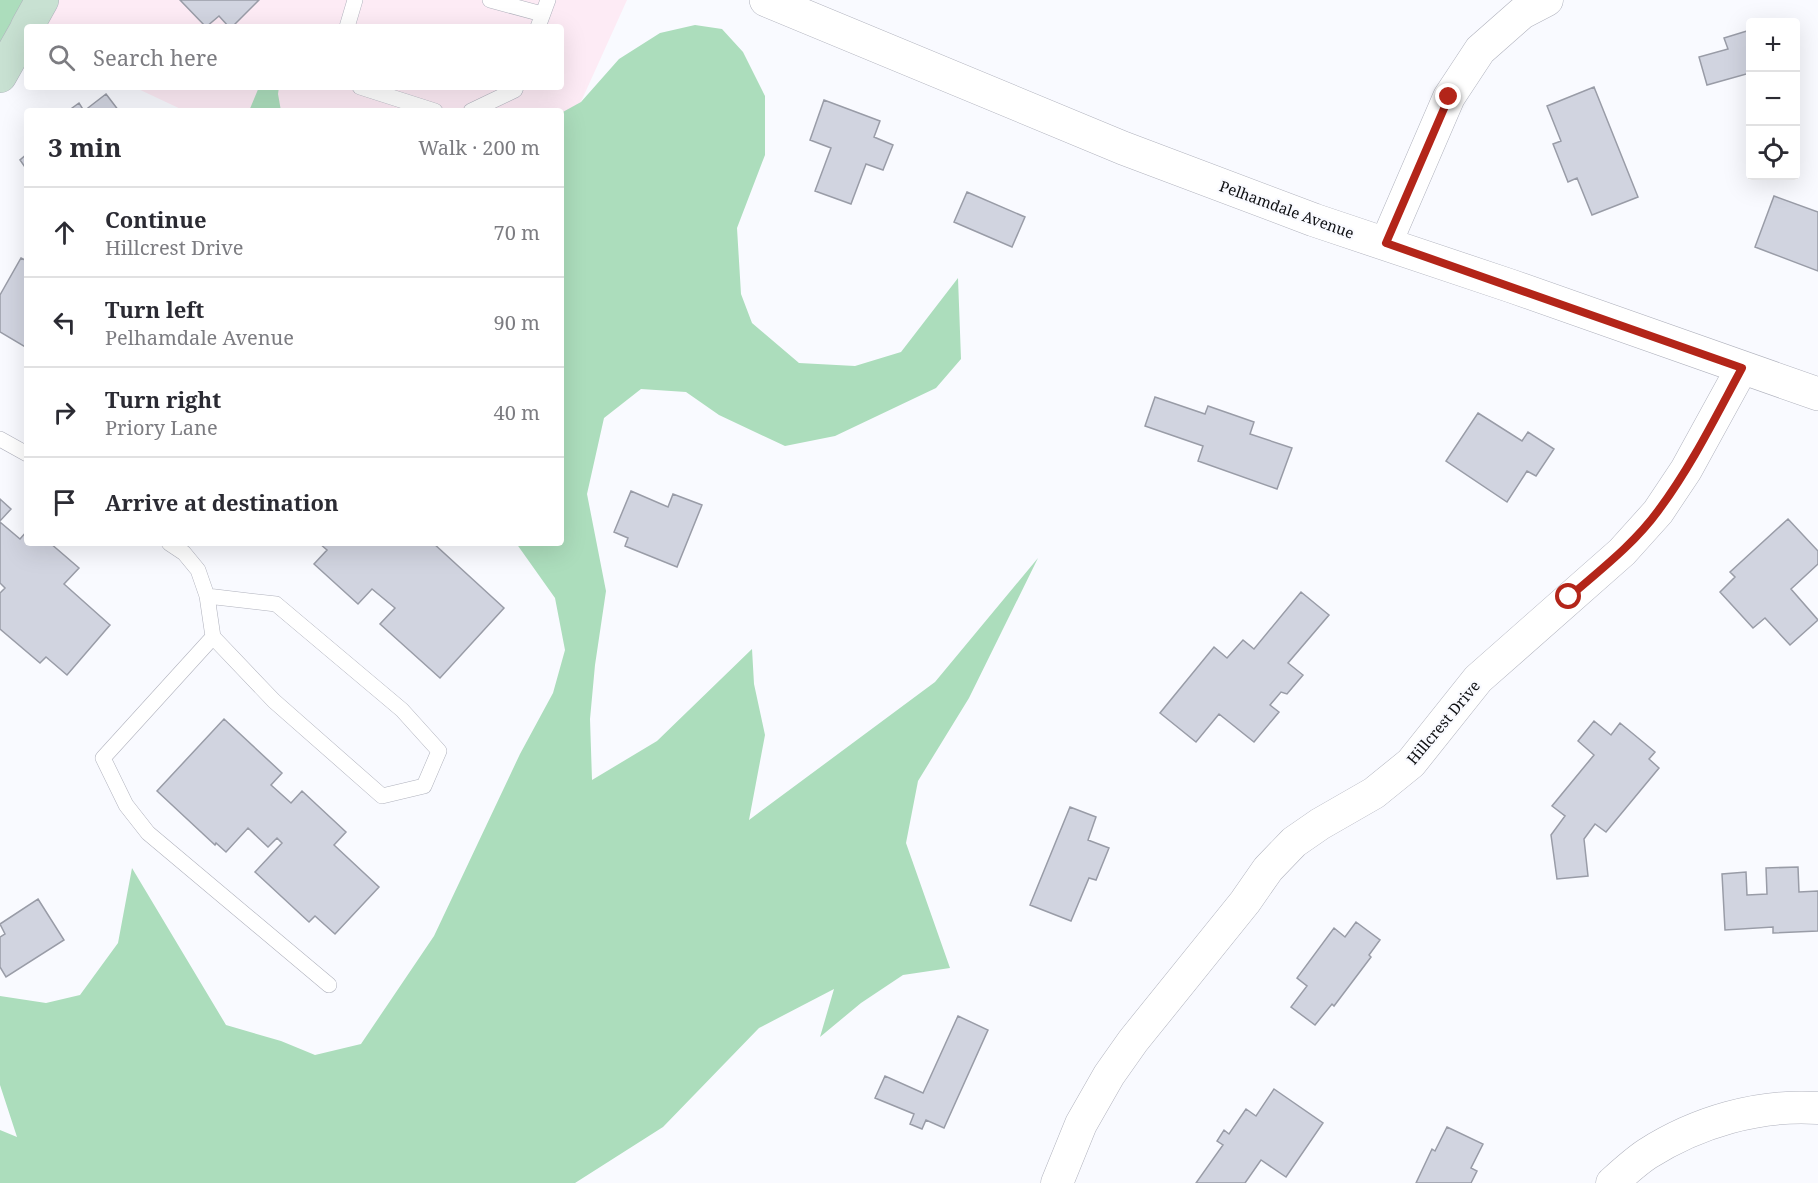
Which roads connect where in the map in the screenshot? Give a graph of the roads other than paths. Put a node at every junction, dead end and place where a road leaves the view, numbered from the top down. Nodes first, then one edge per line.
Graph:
1 (42, 0) edge
2 (355, 0) edge
3 (490, 0) edge
4 (766, 0) edge
5 (1547, 0) edge
6 (812, 8) edge
7 (543, 14) edge
8 (29, 24) edge
9 (348, 24) edge
10 (24, 32) edge
11 (0, 76) edge
12 (369, 90) edge
13 (515, 90) edge
14 (426, 108) edge
15 (477, 108) edge
16 (1386, 243) junction
17 (1742, 368) junction
18 (1818, 394) edge
19 (0, 439) edge
20 (24, 452) edge
21 (189, 548) edge
22 (207, 596) junction
23 (213, 637) junction
24 (329, 985) dead end
25 (1818, 1108) edge
26 (1057, 1183) edge
27 (1612, 1183) edge

1 - 8 main road
2 - 9 lane
3 - 7 lane
4 - 6 street, Pelhamdale Avenue
5 - 16 street
6 - 16 street, Pelhamdale Avenue
10 - 11 main road
12 - 14 lane
13 - 15 lane
16 - 17 street, Pelhamdale Avenue
17 - 18 street, Pelhamdale Avenue
17 - 26 street, Hillcrest Drive
19 - 20 lane
21 - 22 lane
22 - 23 lane
22 - 23 lane
23 - 24 lane
25 - 27 street

